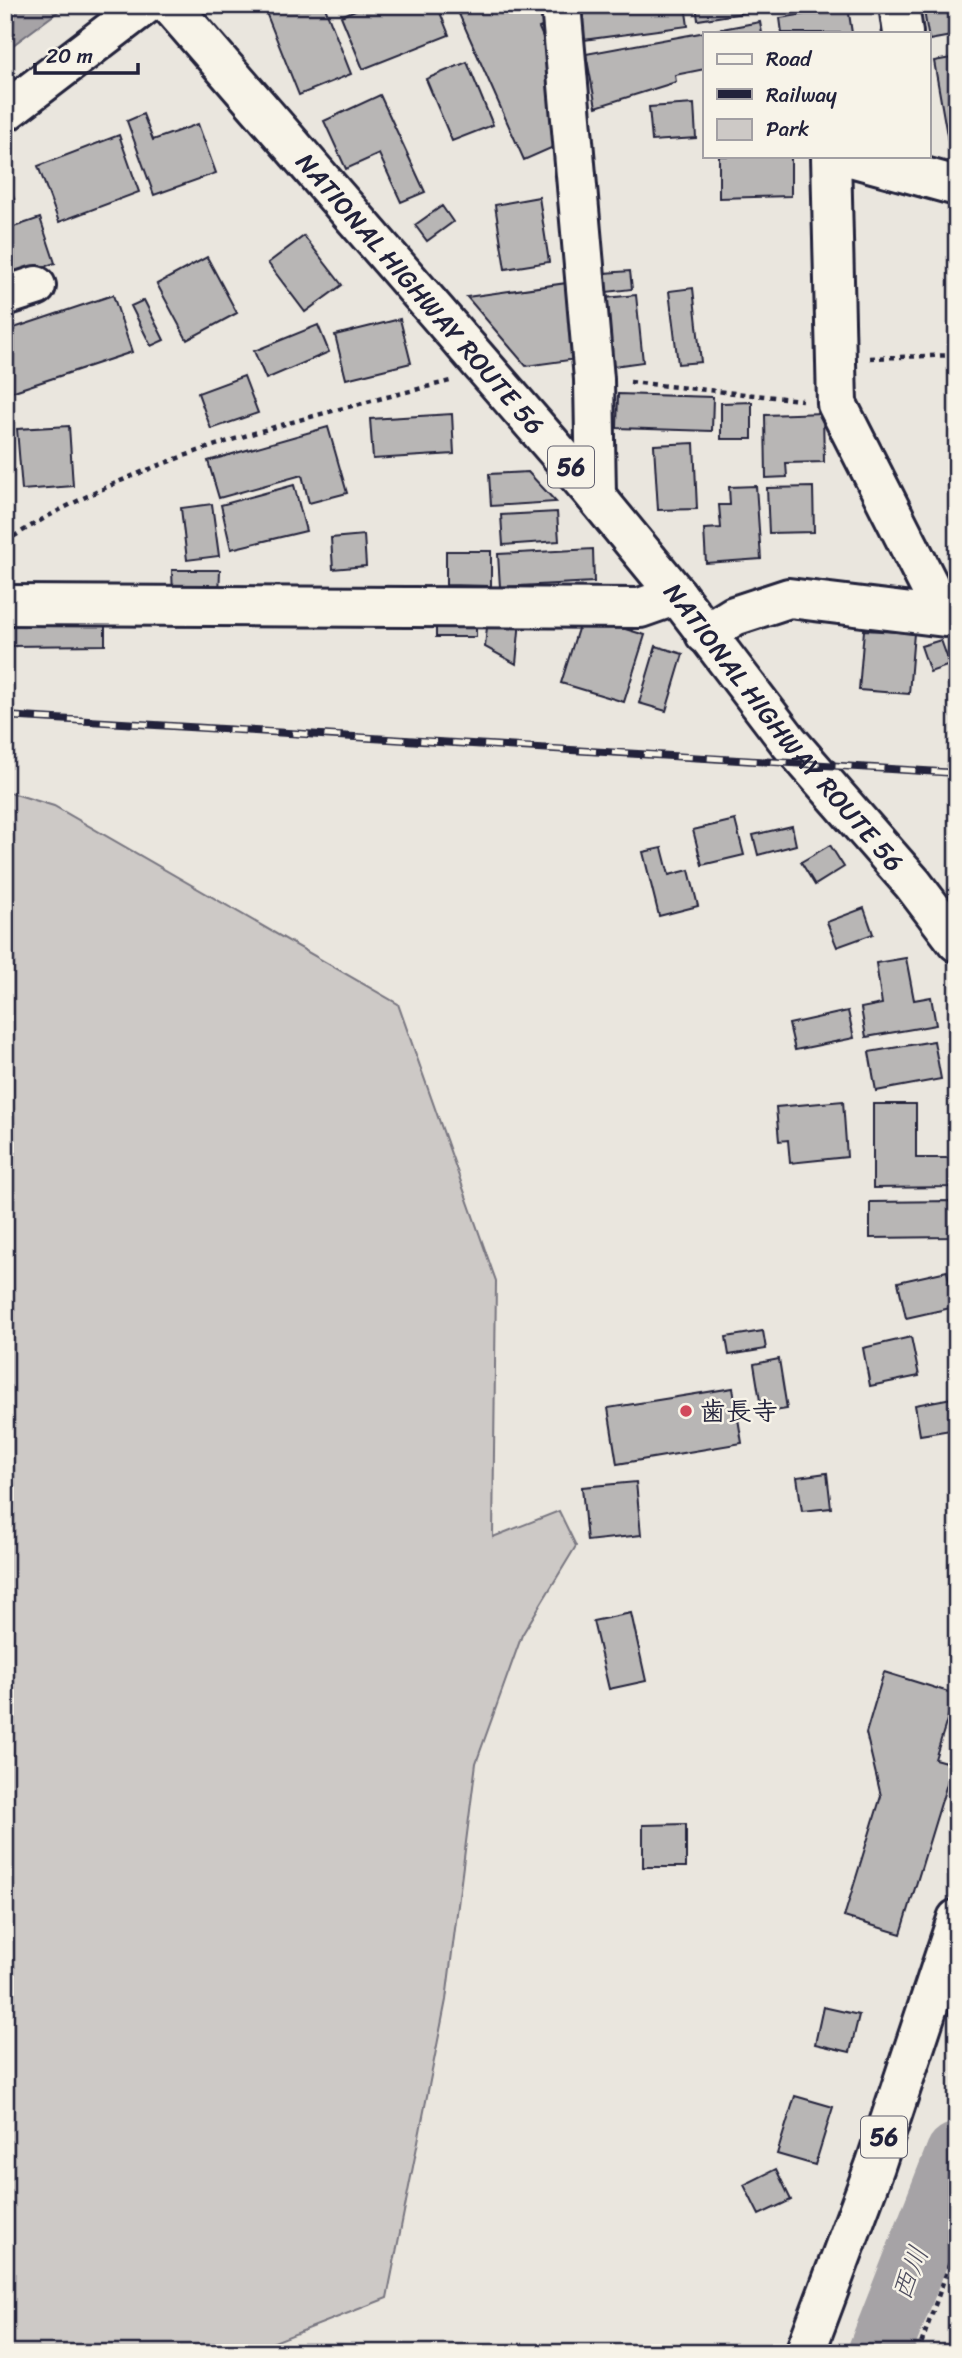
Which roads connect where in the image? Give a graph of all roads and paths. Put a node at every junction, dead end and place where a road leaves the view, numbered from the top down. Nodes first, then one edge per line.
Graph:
1 (145, 5) edge
2 (170, 5) edge
3 (561, 5) edge
4 (899, 5) edge
5 (903, 32) edge
6 (5, 112) edge
7 (831, 158) edge
8 (854, 158) edge
9 (957, 186) edge
10 (957, 355) edge
11 (836, 360) junction
12 (489, 371) junction
13 (594, 379) junction
14 (837, 404) junction
15 (596, 496) junction
16 (5, 542) edge
17 (677, 595) junction
18 (5, 605) edge
19 (951, 610) edge
20 (705, 634) junction
21 (957, 942) edge
22 (957, 1919) edge
23 (957, 2243) edge
24 (805, 2353) edge
25 (918, 2353) edge

1 - 6 main road
2 - 12 main road, NATIONAL HIGHWAY ROUTE 56 / 56
3 - 13 main road
4 - 5 main road
7 - 11 main road
8 - 9 main road
10 - 11 path
11 - 14 main road
12 - 15 main road, NATIONAL HIGHWAY ROUTE 56 / 56
12 - 16 path
13 - 14 path
13 - 15 main road
14 - 19 main road
15 - 17 main road, NATIONAL HIGHWAY ROUTE 56 / 56
17 - 18 main road
17 - 20 main road, NATIONAL HIGHWAY ROUTE 56 / 56
19 - 20 main road
20 - 21 main road, NATIONAL HIGHWAY ROUTE 56 / 56
22 - 24 main road, 56
23 - 25 path

